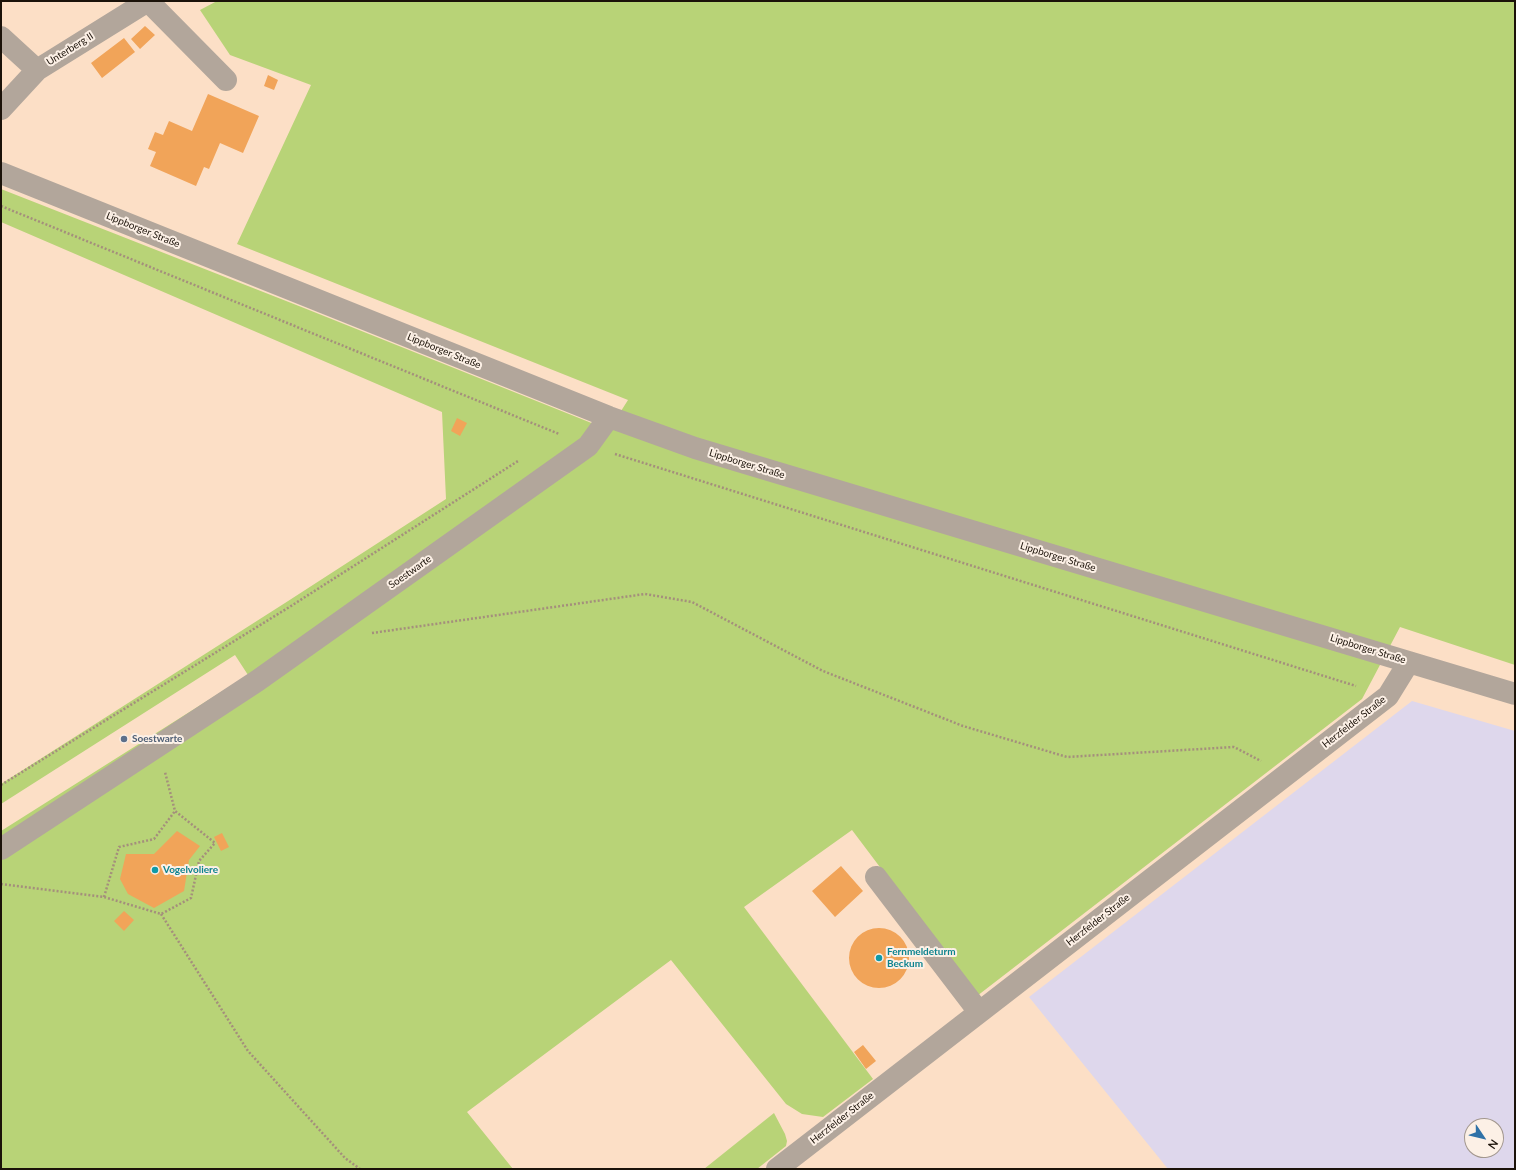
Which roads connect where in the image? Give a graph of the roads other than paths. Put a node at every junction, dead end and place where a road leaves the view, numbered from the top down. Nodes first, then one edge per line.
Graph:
1 (140, 2) edge
2 (1, 37) edge
3 (37, 70) junction
4 (226, 80) dead end
5 (1, 109) edge
6 (1, 173) edge
7 (608, 417) junction
8 (1409, 662) junction
9 (1515, 694) edge
10 (1, 849) edge
11 (876, 877) dead end
12 (979, 1012) junction
13 (777, 1169) edge

1 - 3 street, Unterberg II
1 - 4 street
2 - 3 street
3 - 5 street, Unterberg II
6 - 7 street, Lippborger Straße
7 - 8 street, Lippborger Straße
7 - 10 street, Soestwarte
8 - 9 street, Lippborger Straße
8 - 12 street, Herzfelder Straße
11 - 12 street
12 - 13 street, Herzfelder Straße

